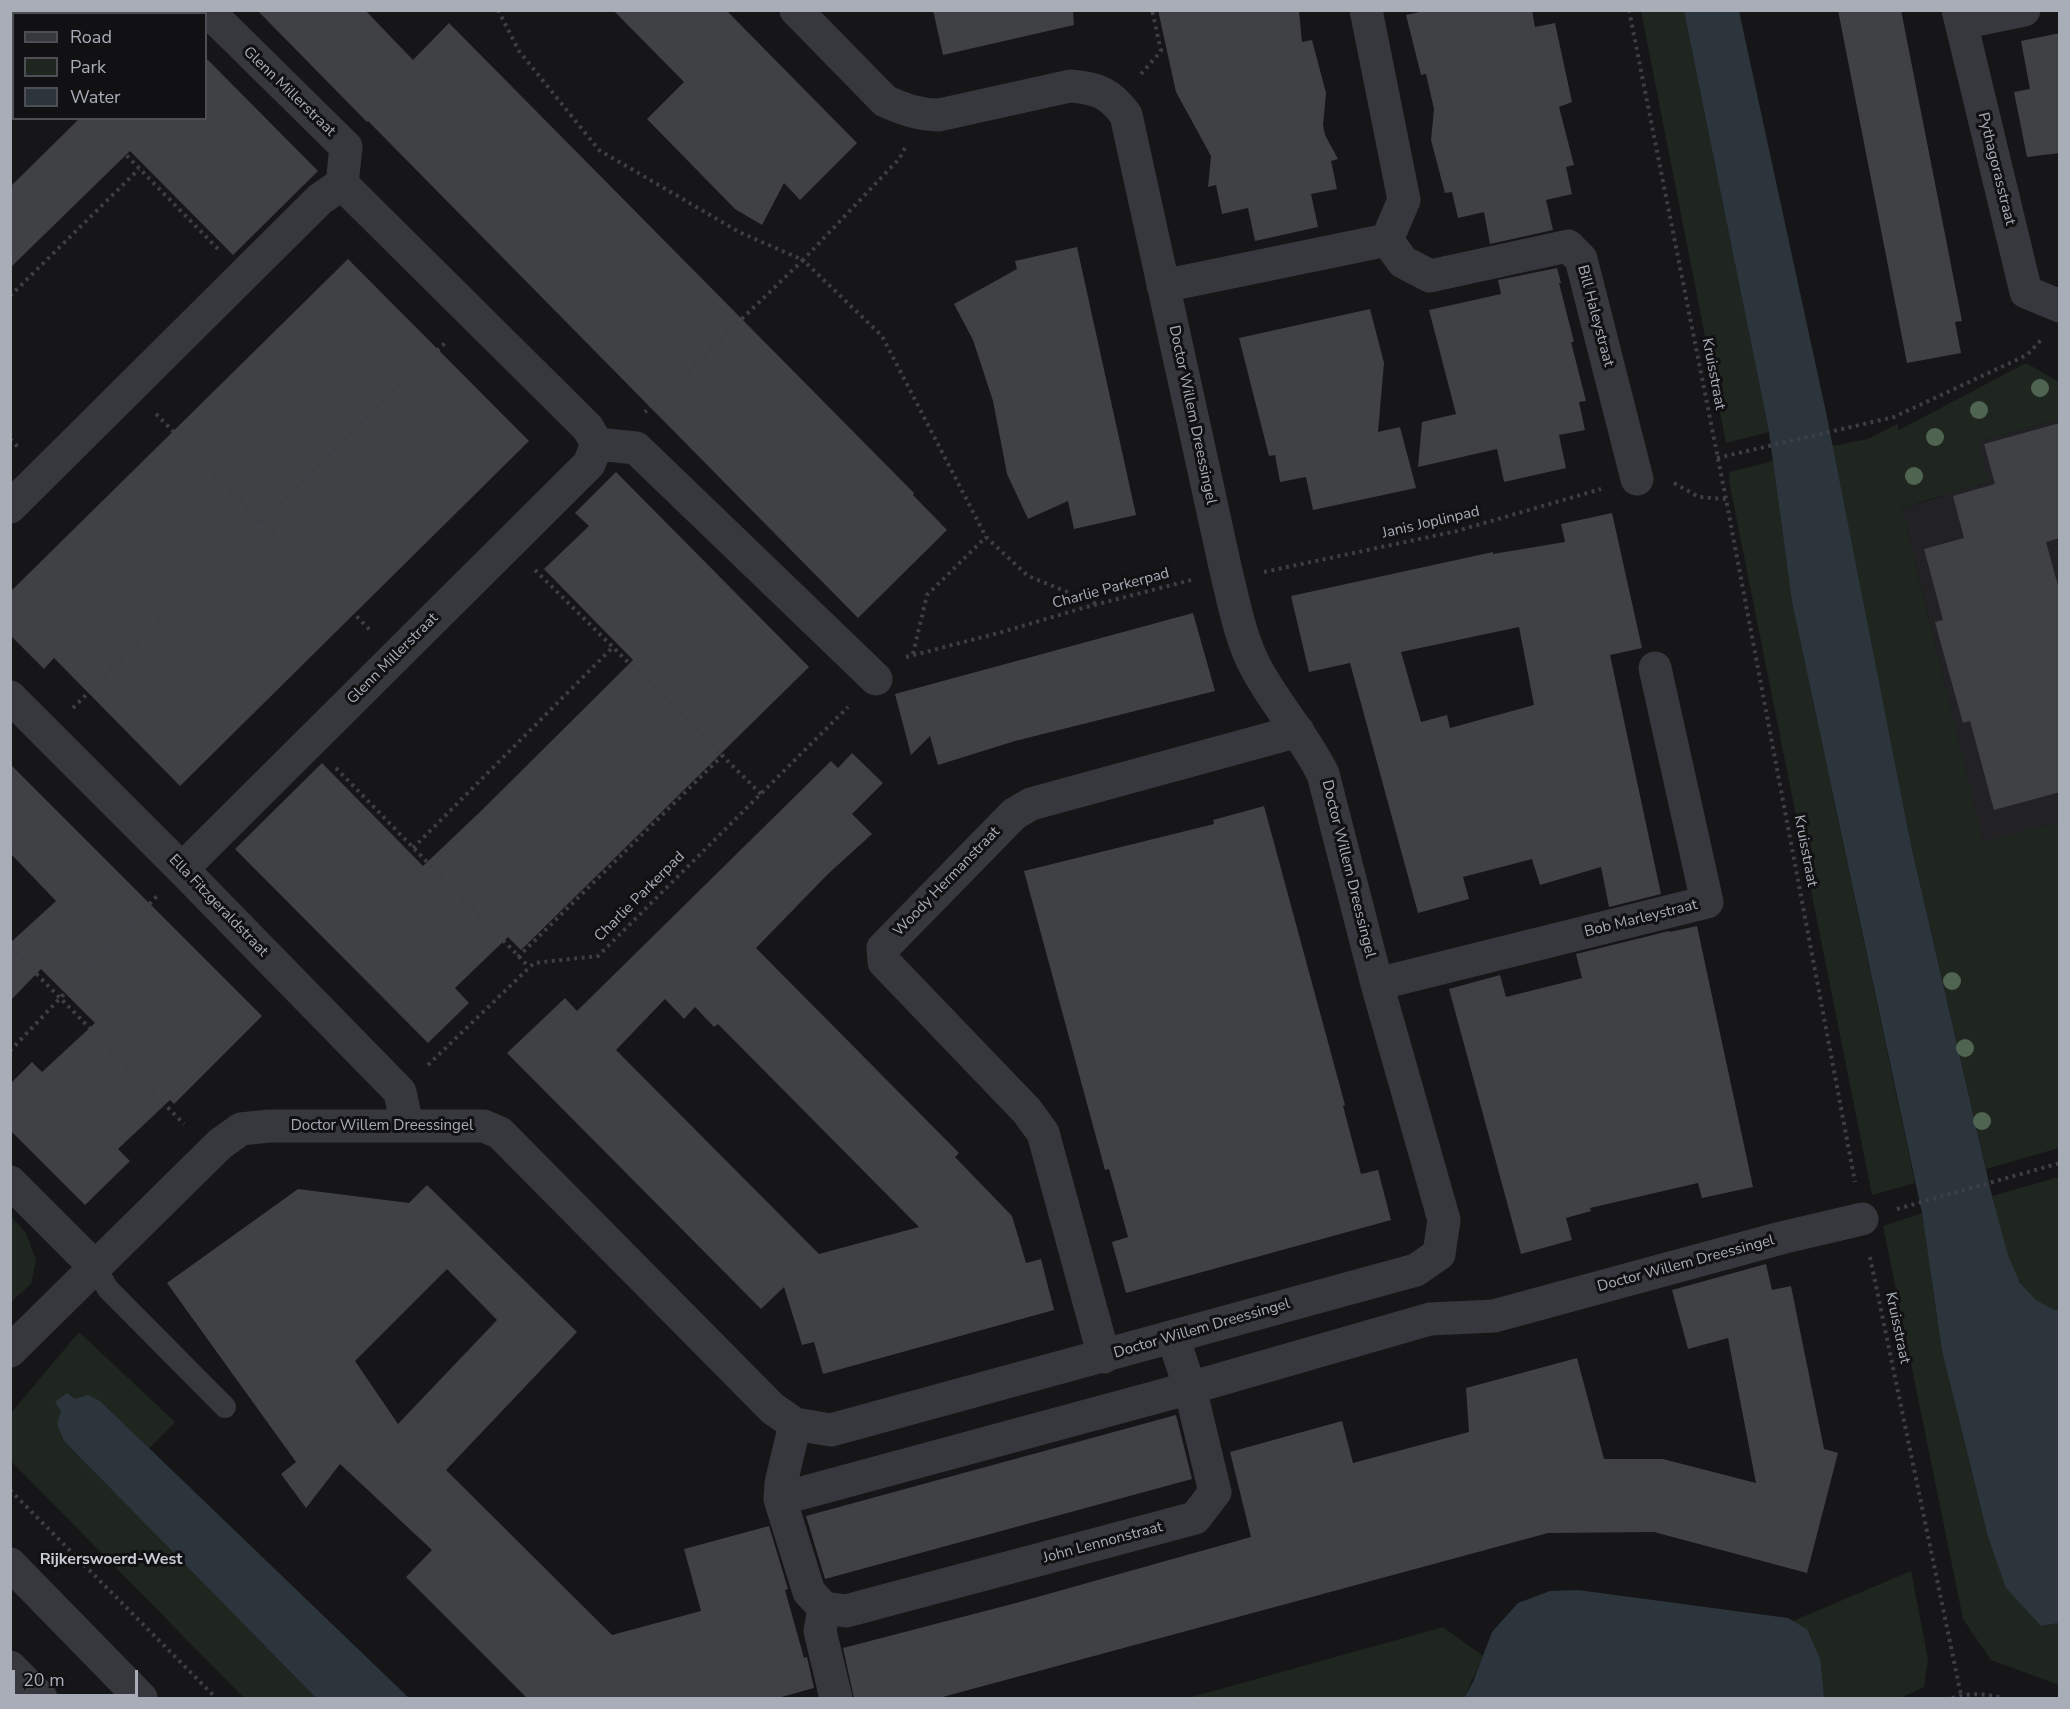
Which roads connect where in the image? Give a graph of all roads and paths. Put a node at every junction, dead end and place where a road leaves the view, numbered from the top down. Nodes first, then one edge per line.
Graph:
1 (207, 10) edge
2 (498, 10) edge
3 (796, 10) edge
4 (1152, 10) edge
5 (1366, 10) edge
6 (1629, 10) edge
7 (2024, 10) edge
8 (1959, 17) edge
9 (1116, 101) junction
10 (926, 115) junction
11 (92, 120) edge
12 (139, 169) junction
13 (342, 184) junction
14 (1387, 240) junction
15 (803, 260) junction
16 (243, 275) junction
17 (1163, 286) junction
18 (10, 296) edge
19 (474, 315) junction
20 (2053, 320) edge
21 (130, 388) junction
22 (597, 444) junction
23 (1717, 458) junction
24 (1636, 478) junction
25 (1725, 499) junction
26 (10, 507) edge
27 (262, 520) junction
28 (986, 537) junction
29 (509, 544) junction
30 (1227, 575) junction
31 (1097, 605) junction
32 (613, 647) junction
33 (913, 654) junction
34 (396, 656) junction
35 (1655, 668) dead end
36 (876, 679) junction
37 (10, 697) edge
38 (1298, 731) junction
39 (47, 734) junction
40 (310, 742) junction
41 (722, 756) junction
42 (760, 794) junction
43 (413, 848) junction
44 (182, 869) junction
45 (10, 947) edge
46 (518, 957) junction
47 (529, 967) junction
48 (1377, 984) junction
49 (61, 997) junction
50 (10, 1050) edge
51 (400, 1092) junction
52 (407, 1125) junction
53 (212, 1152) junction
54 (2060, 1163) edge
55 (10, 1182) edge
56 (1917, 1203) dead end
57 (1862, 1219) junction
58 (95, 1267) junction
59 (1173, 1337) junction
60 (10, 1351) edge
61 (1104, 1357) junction
62 (1190, 1388) junction
63 (225, 1407) dead end
64 (795, 1424) junction
65 (10, 1490) edge
66 (780, 1499) junction
67 (10, 1564) edge
68 (824, 1608) junction
69 (10, 1667) edge
70 (1961, 1695) junction
71 (41, 1698) edge
72 (141, 1698) edge
73 (216, 1698) edge
74 (836, 1698) edge
75 (1952, 1698) edge
76 (2003, 1698) edge

1 - 13 street, Glenn Millerstraat
2 - 15 path
3 - 10 street
4 - 9 path
5 - 14 street
6 - 23 path, Kruisstraat
7 - 8 street
8 - 20 street, Pythagorasstraat
9 - 10 street
9 - 17 street, Doctor Willem Dreessingel
10 - 15 path
11 - 12 path
12 - 16 path
12 - 18 path
13 - 16 street
13 - 19 street
14 - 17 street
14 - 24 street, Bill Haleystraat
15 - 22 path
15 - 28 path
16 - 21 street
17 - 30 street, Doctor Willem Dreessingel
19 - 22 street
19 - 27 path
20 - 23 path
21 - 26 street
21 - 27 path
22 - 29 street, Glenn Millerstraat
22 - 36 street
23 - 25 path, Kruisstraat
24 - 25 path, Janis Joplinpad
24 - 30 path, Janis Joplinpad
25 - 57 path, Kruisstraat
27 - 34 path
27 - 39 path
28 - 31 path
28 - 33 path
29 - 32 path
29 - 34 street, Glenn Millerstraat
30 - 31 path, Charlie Parkerpad
30 - 38 street, Doctor Willem Dreessingel
31 - 33 path, Charlie Parkerpad
32 - 41 path
32 - 43 path
33 - 36 path, Charlie Parkerpad
34 - 40 street, Glenn Millerstraat
35 - 48 street, Bob Marleystraat
36 - 42 path, Charlie Parkerpad
37 - 39 street, Ella Fitzgeraldstraat
38 - 48 street, Doctor Willem Dreessingel
38 - 61 street, Woody Hermanstraat
39 - 44 street, Ella Fitzgeraldstraat
40 - 43 path
40 - 44 street, Glenn Millerstraat
41 - 42 path
41 - 46 path
42 - 47 path, Charlie Parkerpad
43 - 46 path
44 - 49 path
44 - 51 street, Ella Fitzgeraldstraat
45 - 49 path
46 - 47 path
47 - 51 path
48 - 59 street, Doctor Willem Dreessingel
49 - 50 path
49 - 53 path
51 - 52 street
52 - 53 street, Doctor Willem Dreessingel
52 - 64 street, Doctor Willem Dreessingel
53 - 58 street, Doctor Willem Dreessingel
54 - 56 path
55 - 58 street
57 - 62 street, Doctor Willem Dreessingel
57 - 70 path, Kruisstraat
58 - 60 street, Doctor Willem Dreessingel
58 - 63 lane
59 - 61 street, Doctor Willem Dreessingel
59 - 62 street, John Lennonstraat
61 - 64 street, Doctor Willem Dreessingel
62 - 66 street, Doctor Willem Dreessingel
62 - 68 street, John Lennonstraat
64 - 66 street
65 - 73 path
66 - 68 street
67 - 72 street
68 - 74 street
69 - 71 street
70 - 75 path
70 - 76 path

